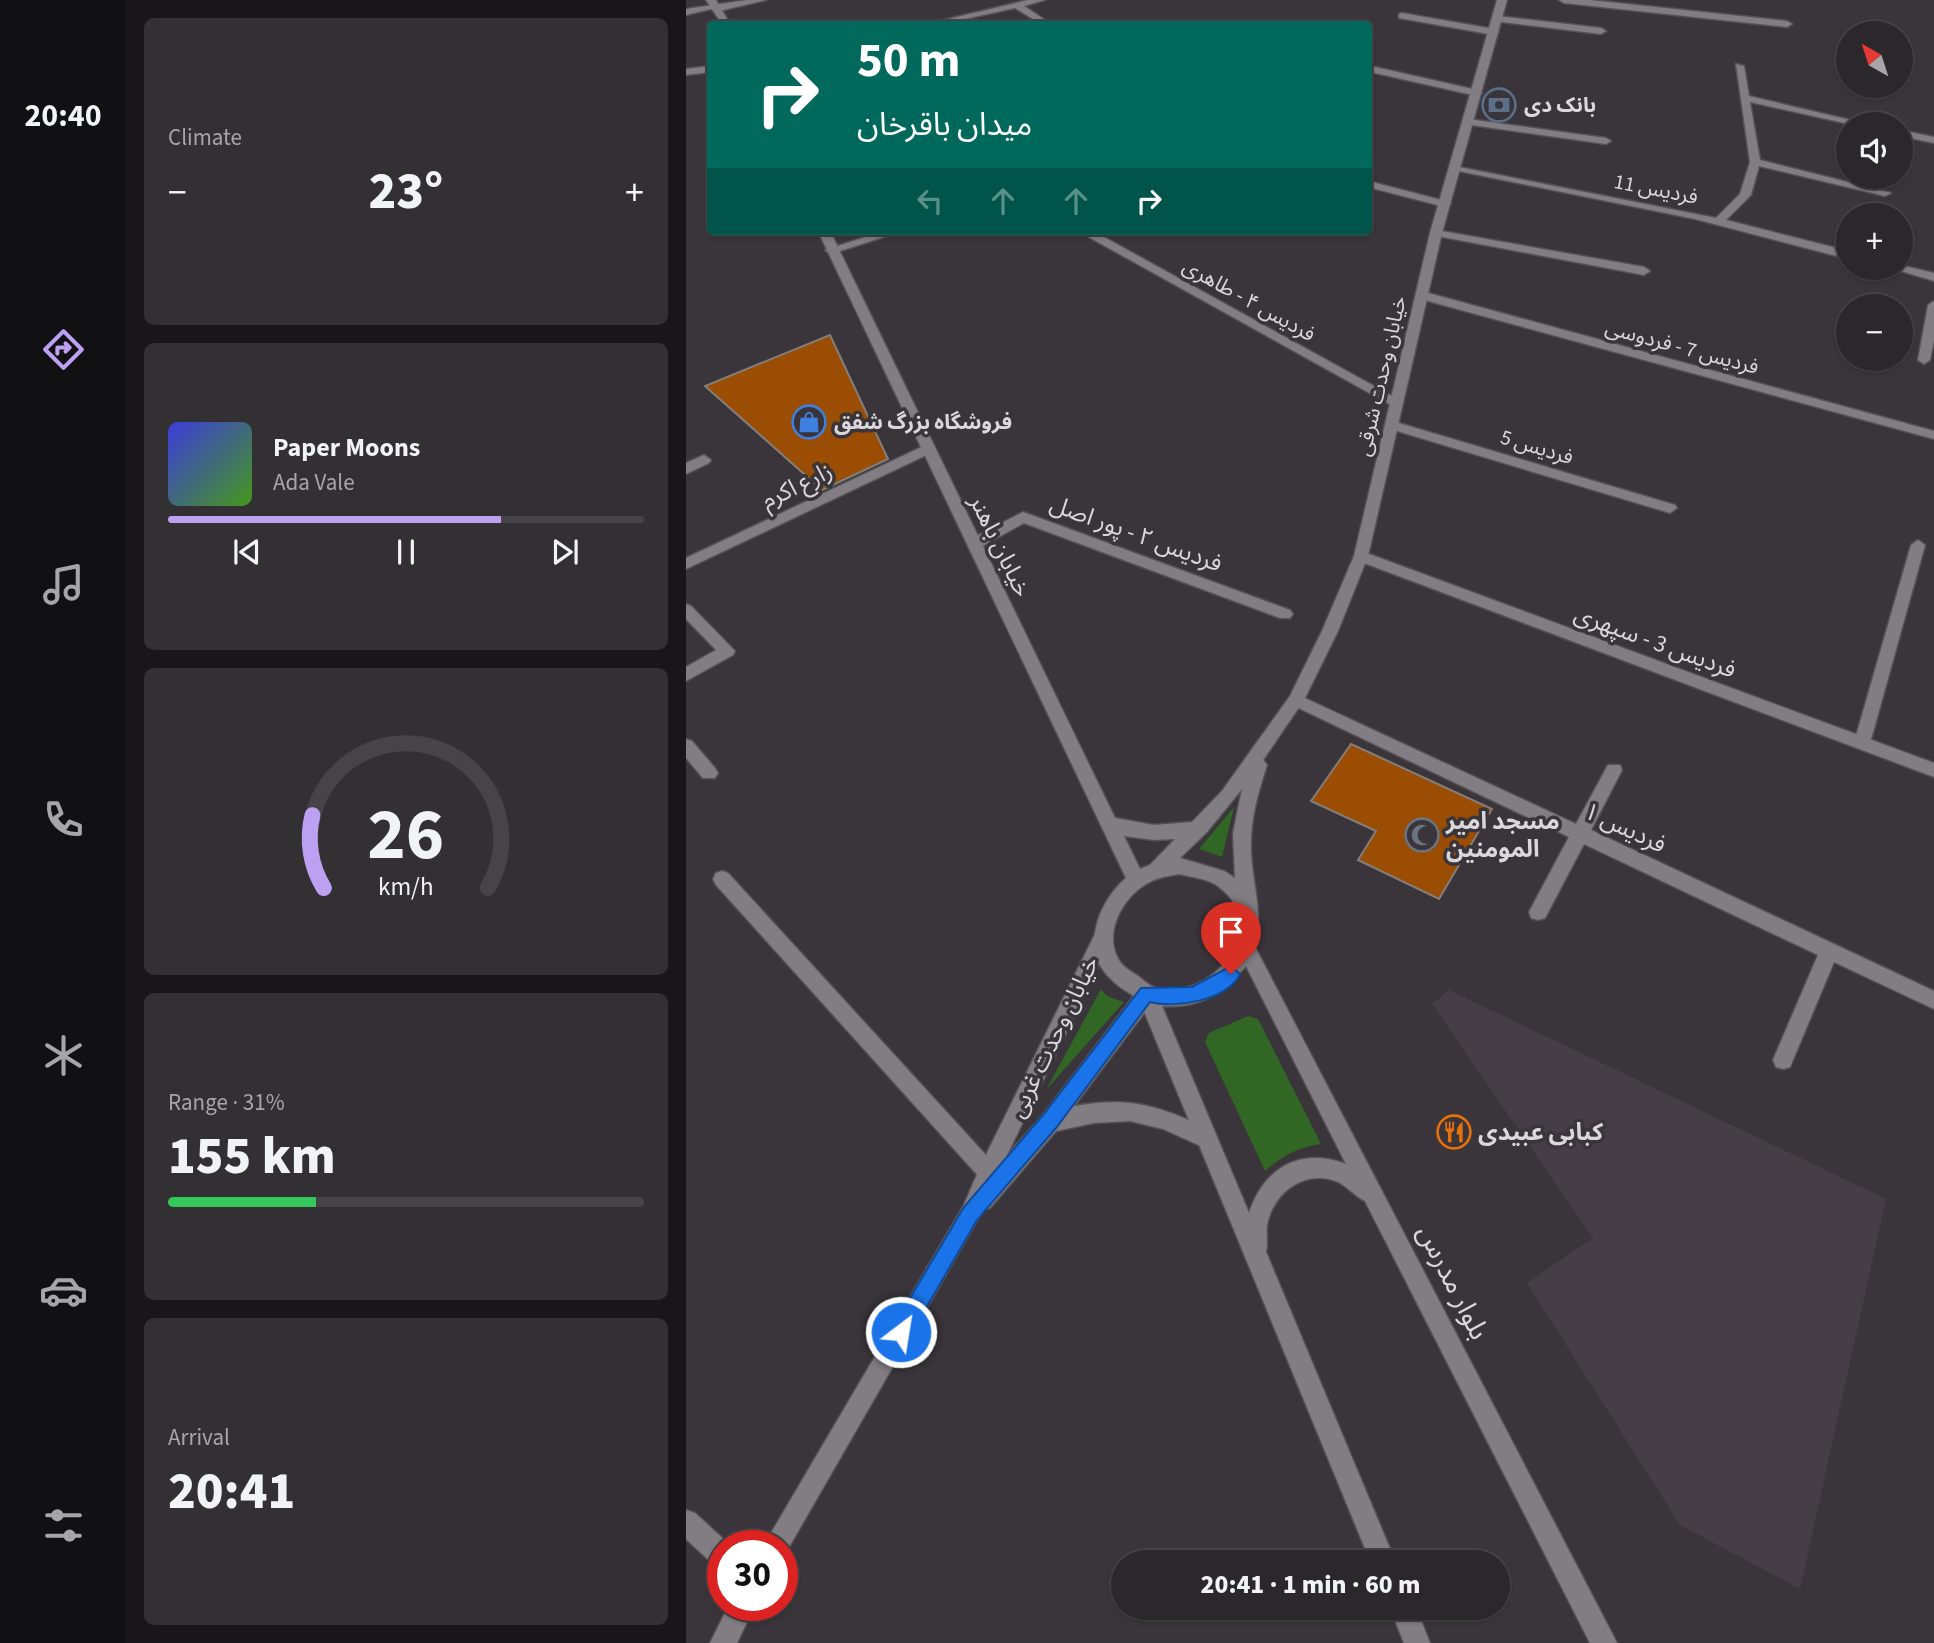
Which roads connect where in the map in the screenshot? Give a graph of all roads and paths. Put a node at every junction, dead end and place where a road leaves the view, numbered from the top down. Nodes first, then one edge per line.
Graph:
1 (761, 0) edge
2 (1040, 0) edge
3 (1502, 0) edge
4 (1564, 0) edge
5 (714, 5) edge
6 (1017, 6) junction
7 (686, 12) edge
8 (1402, 16) dead end
9 (724, 21) edge
10 (946, 21) edge
11 (1042, 21) edge
12 (1787, 24) dead end
13 (1495, 26) junction
14 (1601, 31) dead end
15 (1740, 66) dead end
16 (707, 69) edge
17 (1375, 70) dead end
18 (686, 72) edge
19 (1477, 93) junction
20 (1746, 98) junction
21 (1836, 118) edge
22 (1468, 122) junction
23 (1913, 136) edge
24 (1934, 140) edge
25 (1606, 141) dead end
26 (1755, 162) junction
27 (1454, 169) junction
28 (1372, 185) edge
29 (1885, 193) dead end
30 (1445, 204) junction
31 (1718, 222) junction
32 (1436, 233) junction
33 (825, 235) edge
34 (882, 235) edge
35 (1091, 235) edge
36 (831, 250) junction
37 (1836, 252) edge
38 (1644, 271) dead end
39 (1913, 272) edge
40 (1934, 277) edge
41 (1421, 295) junction
42 (1934, 305) edge
43 (1924, 360) dead end
44 (1396, 402) junction
45 (1392, 425) junction
46 (1934, 435) edge
47 (928, 449) junction
48 (704, 460) dead end
49 (686, 468) edge
50 (1670, 508) dead end
51 (974, 544) junction
52 (1917, 545) dead end
53 (1361, 556) junction
54 (686, 565) edge
55 (686, 610) edge
56 (1285, 614) dead end
57 (686, 675) edge
58 (1296, 700) junction
59 (1863, 743) junction
60 (686, 746) edge
61 (1265, 746) junction
62 (1614, 770) dead end
63 (1934, 770) edge
64 (709, 773) dead end
65 (1108, 822) junction
66 (1201, 827) junction
67 (1579, 833) junction
68 (1157, 870) junction
69 (722, 879) dead end
70 (1136, 880) junction
71 (1248, 909) junction
72 (1538, 912) dead end
73 (1103, 938) junction
74 (1247, 950) junction
75 (1829, 951) junction
76 (1147, 993) junction
77 (1934, 1000) edge
78 (1783, 1060) dead end
79 (1050, 1122) junction
80 (1205, 1138) junction
81 (988, 1172) junction
82 (1377, 1202) junction
83 (971, 1213) junction
84 (1259, 1266) junction
85 (686, 1522) edge
86 (785, 1530) edge
87 (707, 1541) edge
88 (1379, 1550) edge
89 (1408, 1620) edge
90 (735, 1621) edge
91 (723, 1643) edge
92 (1417, 1643) edge
93 (1604, 1643) edge

1 - 5 street
2 - 6 street
3 - 13 street, خیابان وحدت شرقی
4 - 12 street
5 - 7 street
5 - 9 street
6 - 10 street
6 - 11 street
8 - 13 street
13 - 14 street
13 - 19 street, خیابان وحدت شرقی
15 - 20 street
16 - 18 street
17 - 19 street
19 - 22 street, خیابان وحدت شرقی
20 - 21 street
20 - 26 street
22 - 25 street
22 - 27 street, خیابان وحدت شرقی
23 - 24 street
26 - 29 street
26 - 31 street
27 - 30 street, خیابان وحدت شرقی
27 - 31 street, فردیس 11
28 - 30 street
30 - 32 street, خیابان وحدت شرقی
31 - 37 street, فردیس 11
32 - 38 street
32 - 41 street, خیابان وحدت شرقی
33 - 36 street, خیابان باهنر
34 - 36 street
35 - 44 street, فردیس ۴ - طاهری
36 - 47 street, خیابان باهنر
39 - 40 street
41 - 44 street, خیابان وحدت شرقی
41 - 46 street, فردیس 7 - فردوسی
42 - 43 street
44 - 45 street, خیابان وحدت شرقی
45 - 50 street, فردیس 5
45 - 53 street, خیابان وحدت شرقی
47 - 51 street, خیابان باهنر
47 - 54 street, زارع اکرم
48 - 49 street
51 - 56 street, فردیس ۲ - پور اصل
51 - 65 street, خیابان باهنر
52 - 59 street
53 - 58 street, خیابان وحدت شرقی
53 - 59 street, فردیس 3 - سپهری
55 - 57 street
58 - 61 street, خیابان وحدت شرقی
58 - 67 street, فردیس ۱
59 - 63 street, فردیس 3 - سپهری
60 - 64 street
61 - 66 street
61 - 71 street
62 - 67 street
65 - 66 street
65 - 70 street, خیابان باهنر
66 - 68 street
67 - 72 street
67 - 75 street, فردیس ۱
68 - 70 street
68 - 71 street
69 - 81 street
70 - 73 street
71 - 74 street
73 - 76 street
73 - 81 street, خیابان وحدت غربی
74 - 76 street
74 - 82 street, بلوار مدرس
75 - 77 street, فردیس ۱
75 - 78 street
76 - 79 street, خیابان وحدت غربی
76 - 80 street
79 - 80 street
79 - 83 street, خیابان وحدت غربی
80 - 84 street
81 - 83 street, خیابان وحدت غربی
82 - 84 street
82 - 93 street, بلوار مدرس
83 - 86 street, خیابان وحدت غربی
84 - 88 street
85 - 87 street
89 - 92 street
90 - 91 street

